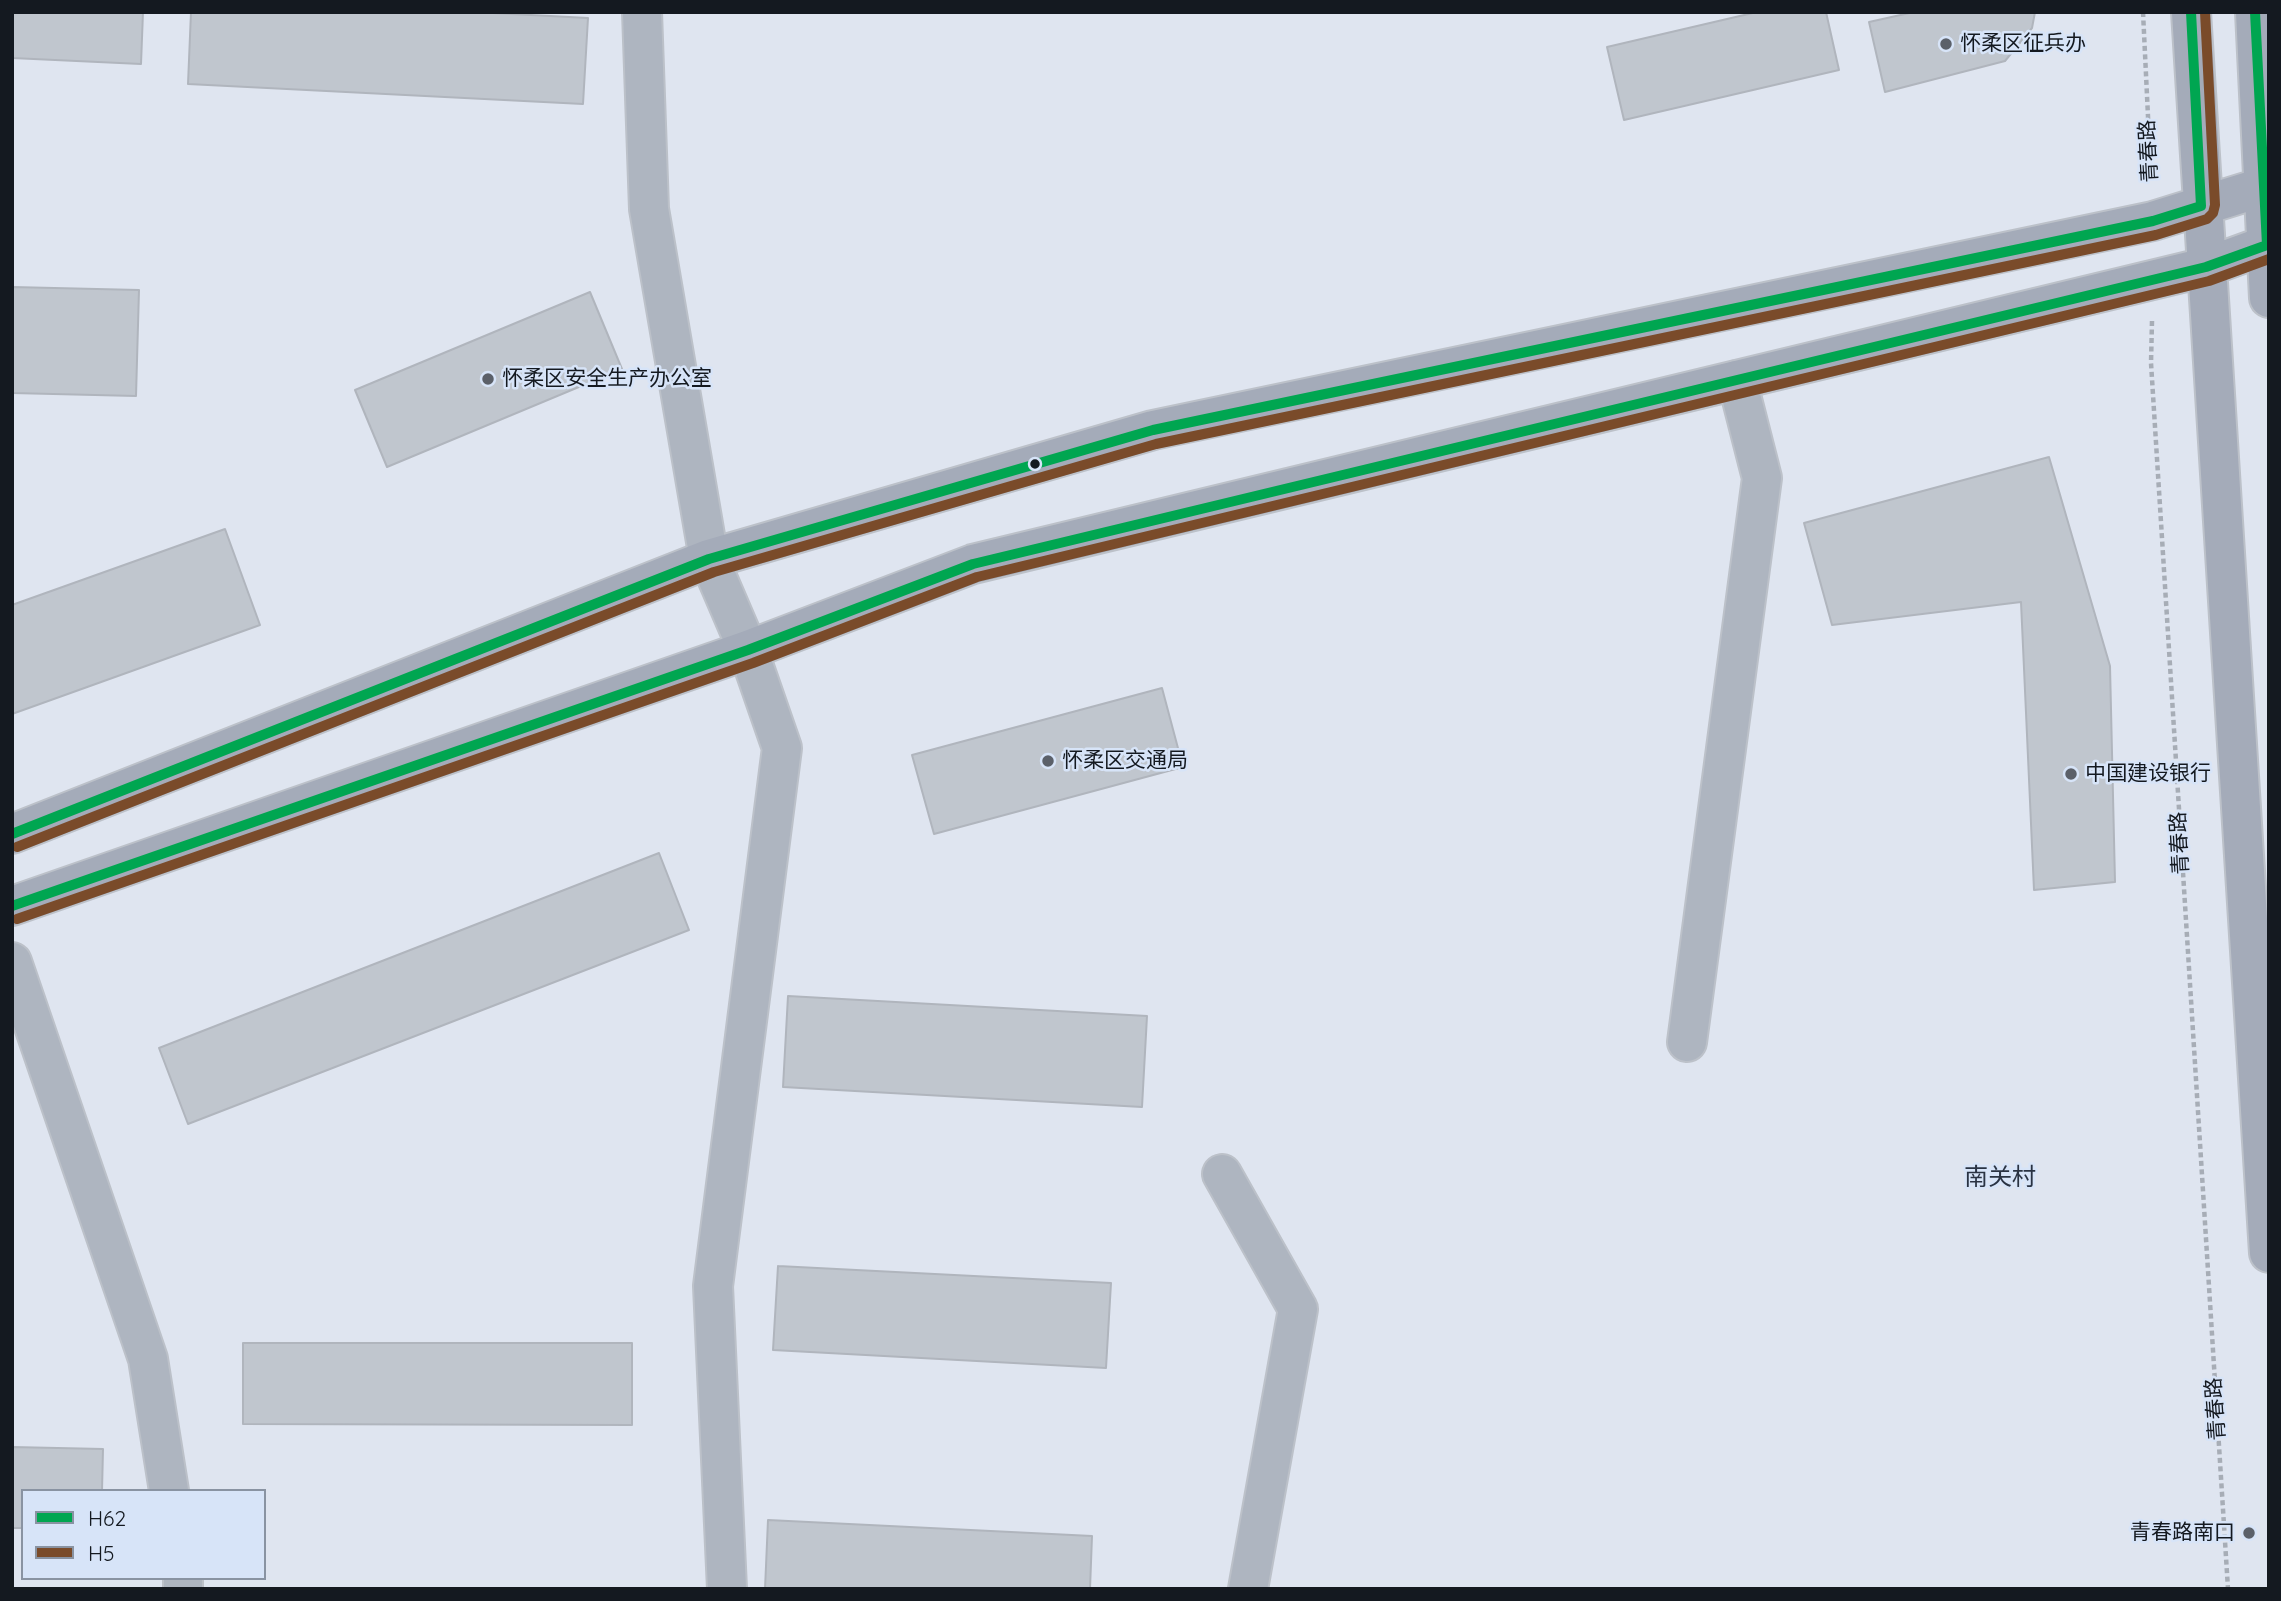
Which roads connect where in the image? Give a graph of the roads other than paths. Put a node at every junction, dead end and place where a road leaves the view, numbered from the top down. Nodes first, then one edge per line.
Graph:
1 (642, 12) edge
2 (2190, 12) edge
3 (2255, 12) edge
4 (2267, 186) edge
5 (2201, 206) junction
6 (2268, 244) edge
7 (2206, 267) junction
8 (2269, 298) edge
9 (1737, 380) junction
10 (709, 559) junction
11 (748, 650) junction
12 (12, 834) edge
13 (12, 906) edge
14 (12, 962) edge
15 (1687, 1042) dead end
16 (1222, 1174) dead end
17 (2269, 1252) edge
18 (169, 1489) edge
19 (727, 1589) edge
20 (1248, 1589) edge

1 - 10 street
2 - 5 main road
3 - 4 main road
4 - 5 main road
4 - 6 main road
5 - 7 main road
5 - 10 main road
6 - 7 main road
6 - 8 main road
7 - 9 main road
7 - 17 main road
9 - 11 main road
9 - 15 street
10 - 11 street
10 - 12 main road
11 - 13 main road
11 - 19 street
14 - 18 street
16 - 20 street

